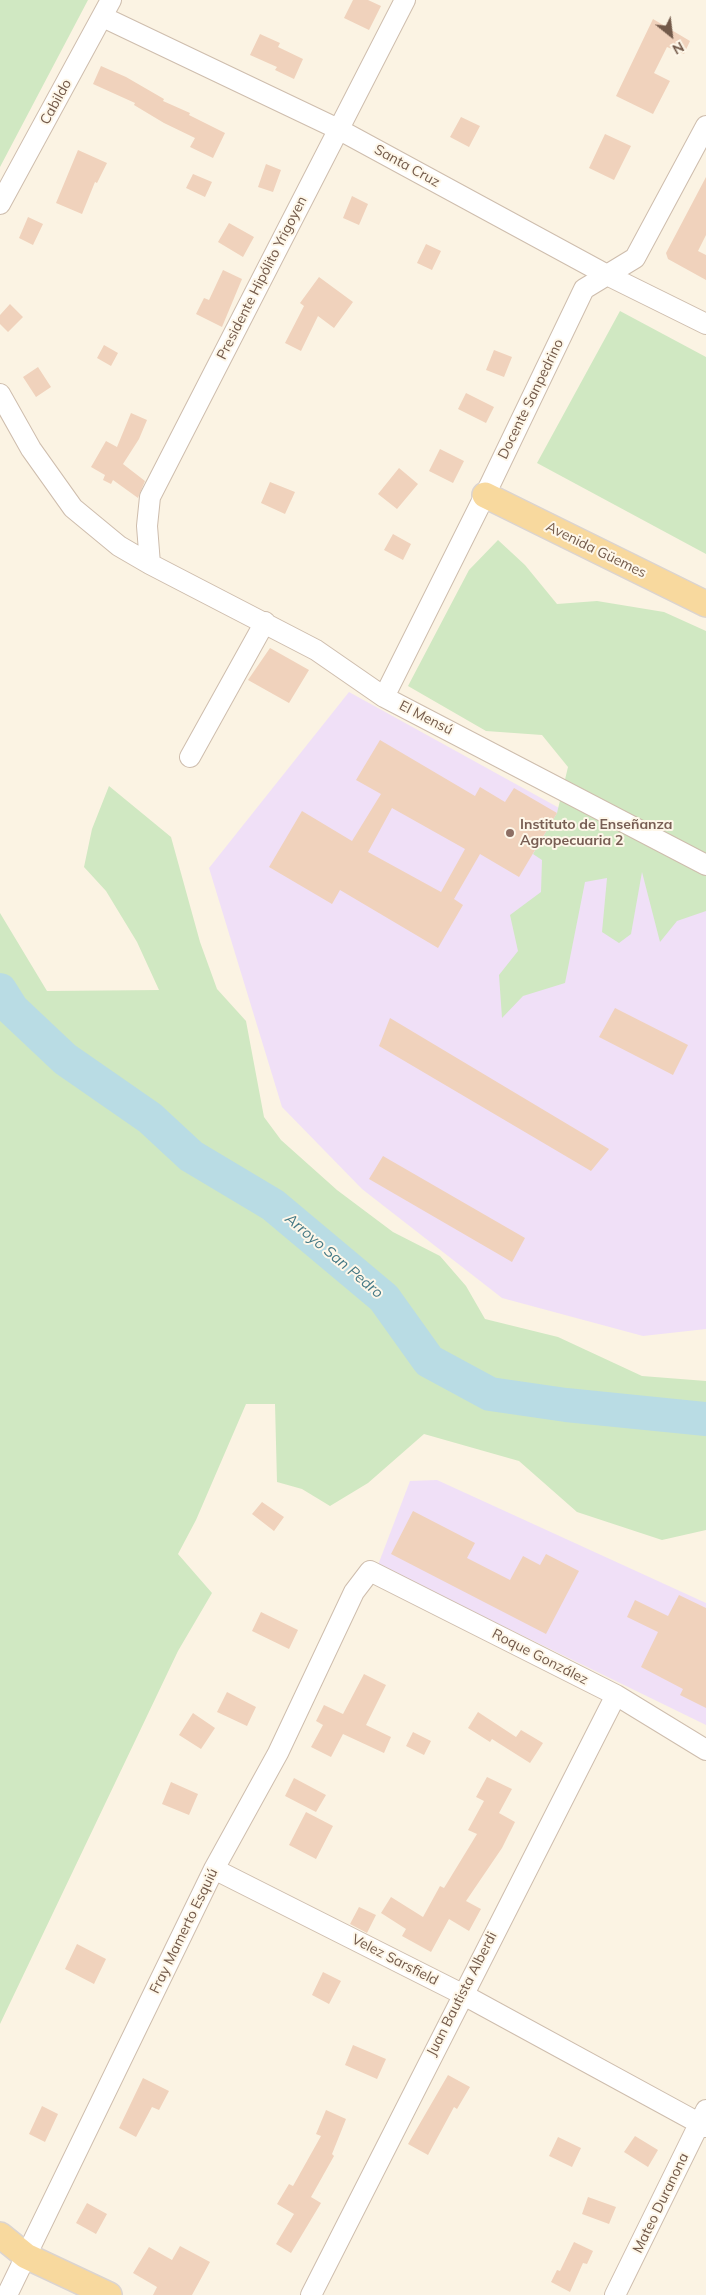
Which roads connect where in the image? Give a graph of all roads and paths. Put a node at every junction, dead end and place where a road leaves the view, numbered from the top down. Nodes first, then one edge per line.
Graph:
1 (405, 0) edge
2 (107, 8) edge
3 (706, 126) edge
4 (338, 129) junction
5 (0, 204) edge
6 (607, 276) junction
7 (706, 324) edge
8 (0, 394) edge
9 (485, 495) junction
10 (150, 564) junction
11 (706, 604) edge
12 (265, 622) junction
13 (384, 697) junction
14 (190, 757) dead end
15 (706, 865) edge
16 (370, 1571) joint
17 (616, 1695) junction
18 (706, 1750) edge
19 (214, 1869) junction
20 (462, 1994) junction
21 (704, 2121) edge
22 (0, 2235) edge
23 (26, 2256) junction
24 (6, 2295) edge
25 (109, 2295) edge
26 (311, 2295) edge
27 (615, 2295) edge

1 - 4 street, Presidente Hipólito Yrigoyen
2 - 4 street, Santa Cruz
2 - 5 street, Cabildo
3 - 6 street, Docente Sanpedrino
4 - 6 street, Santa Cruz
4 - 10 street, Presidente Hipólito Yrigoyen
6 - 7 street, Santa Cruz
6 - 9 street, Docente Sanpedrino
8 - 10 street, El Mensú
9 - 11 main road, Avenida Güemes
9 - 13 street, Docente Sanpedrino
10 - 12 street, El Mensú
12 - 13 street, El Mensú
12 - 14 street
13 - 15 street, El Mensú
16 - 17 street, Roque González
16 - 19 street, Fray Mamerto Esquiú
17 - 18 street, Roque González
17 - 20 street, Juan Bautista Alberdi
19 - 20 street, Velez Sarsfield
19 - 23 street, Fray Mamerto Esquiú
20 - 21 street, Velez Sarsfield
20 - 26 street, Juan Bautista Alberdi
21 - 27 street, Mateo Duranona
22 - 23 main road
23 - 24 street, Fray Mamerto Esquiú
23 - 25 main road

